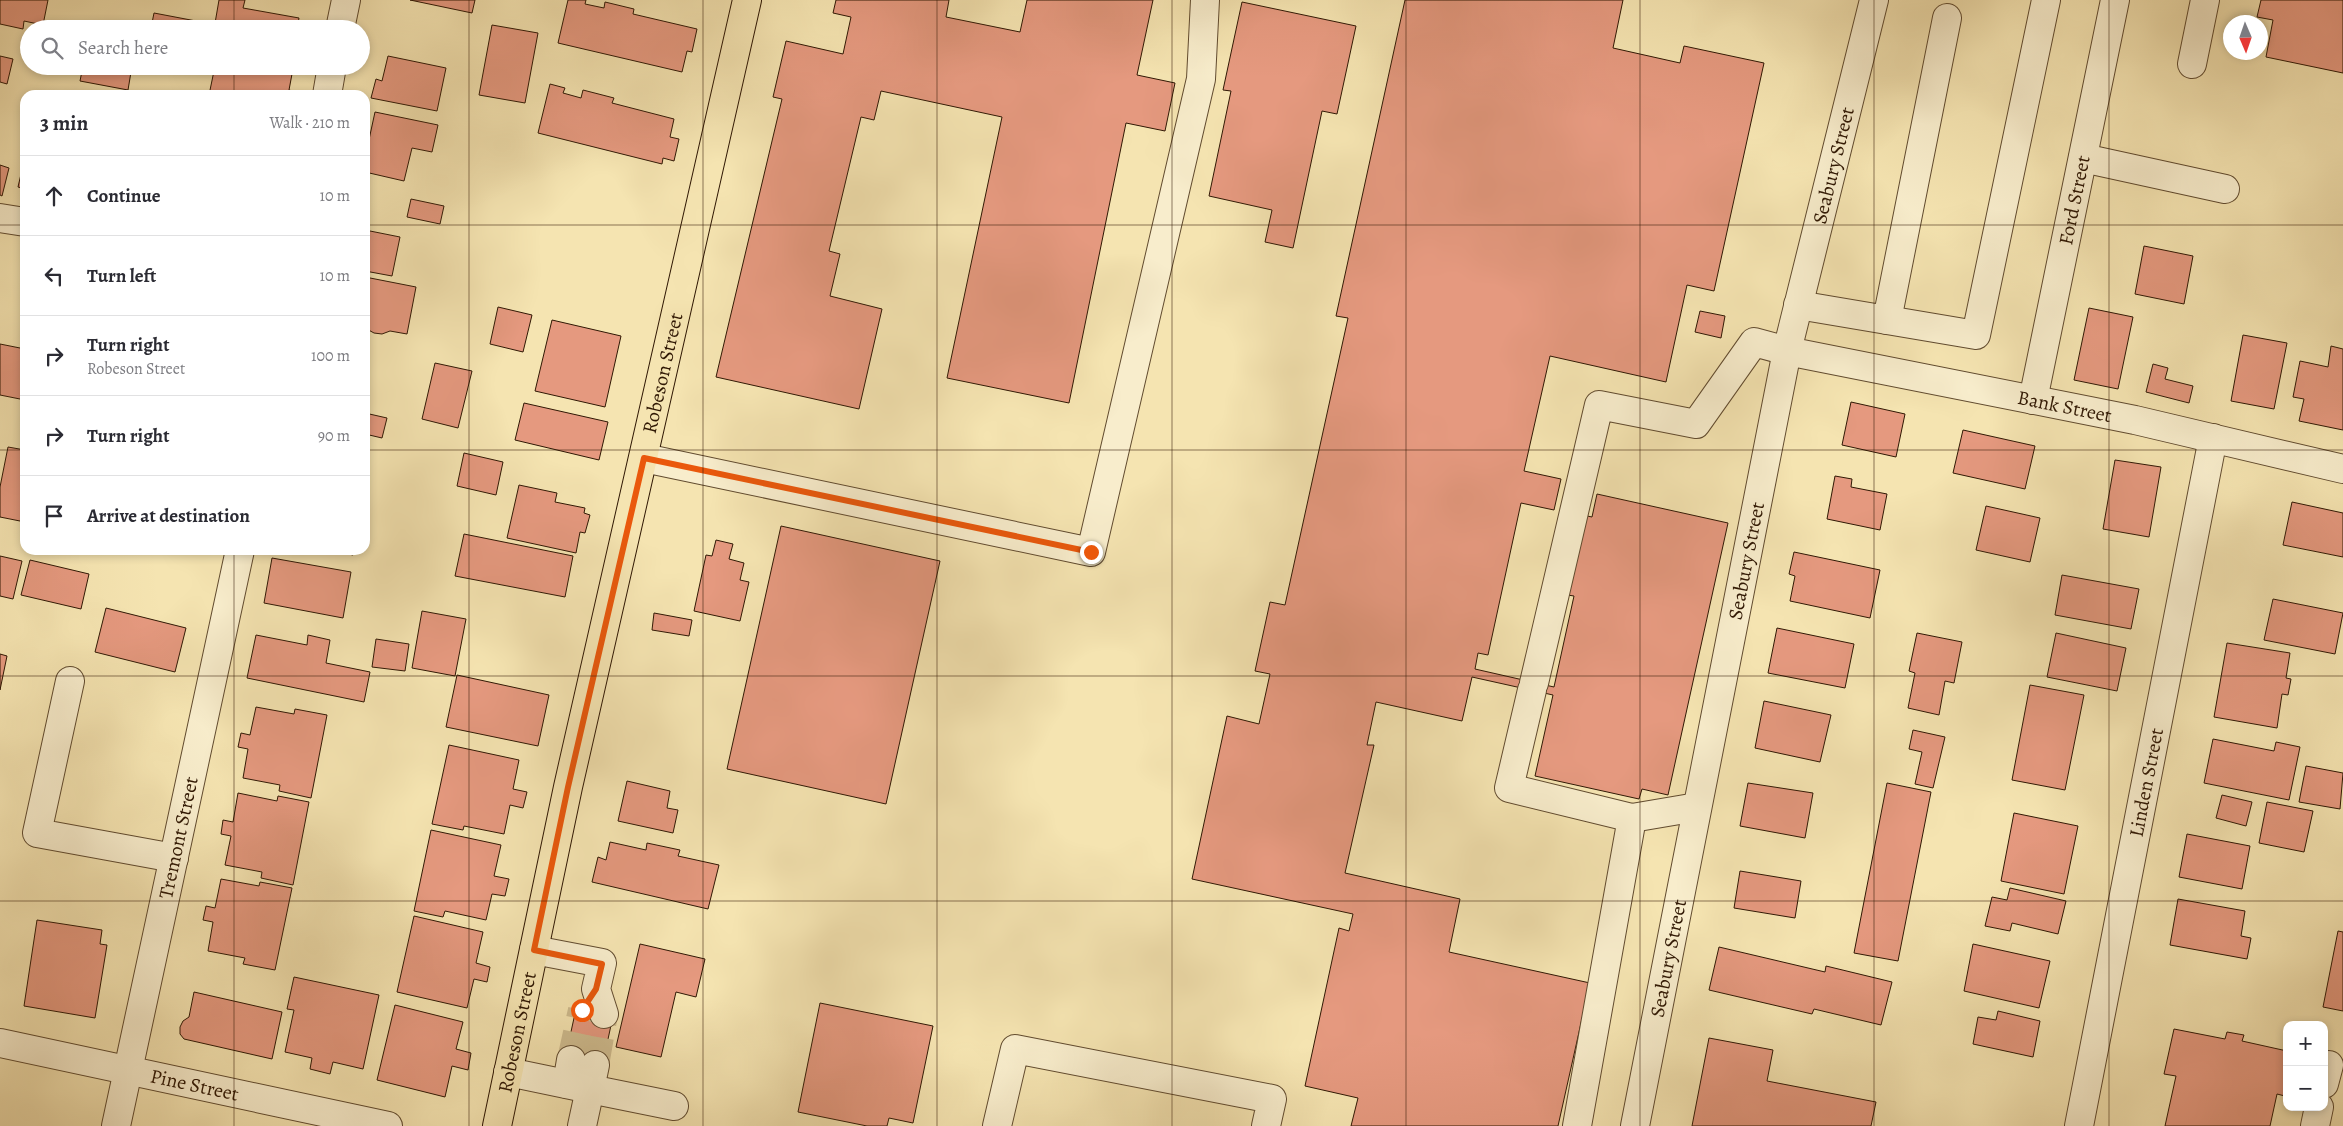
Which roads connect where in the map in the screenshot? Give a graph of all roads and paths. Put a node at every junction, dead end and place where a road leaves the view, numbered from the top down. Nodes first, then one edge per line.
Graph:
1 (346, 0) edge
2 (747, 0) edge
3 (1205, 0) edge
4 (1874, 0) edge
5 (2046, 0) edge
6 (2115, 0) edge
7 (2205, 0) edge
8 (1947, 18) dead end
9 (342, 20) edge
10 (2192, 64) dead end
11 (330, 75) edge
12 (328, 90) edge
13 (2083, 158) junction
14 (2225, 189) dead end
15 (0, 218) edge
16 (20, 221) edge
17 (1798, 305) junction
18 (1887, 320) junction
19 (1787, 351) junction
20 (2033, 400) junction
21 (2212, 438) junction
22 (644, 458) junction
23 (2343, 469) edge
24 (239, 555) edge
25 (70, 681) dead end
26 (1696, 807) junction
27 (1632, 818) junction
28 (174, 858) junction
29 (534, 950) junction
30 (594, 1004) tunnel mouth
31 (0, 1043) edge
32 (127, 1070) junction
33 (508, 1072) junction
34 (581, 1075) junction
35 (674, 1106) dead end
36 (2318, 1111) edge
37 (116, 1126) edge
38 (388, 1126) edge
39 (497, 1126) edge
40 (582, 1126) edge
41 (997, 1126) edge
42 (1266, 1126) edge
43 (1577, 1126) edge
44 (1635, 1126) edge
45 (2079, 1126) edge
46 (2314, 1126) edge

1 - 9 street
2 - 22 main road, Robeson Street
3 - 22 street
4 - 17 street, Seabury Street
5 - 18 street
6 - 13 street, Ford Street
7 - 10 street
8 - 18 street
11 - 12 street
13 - 14 street
13 - 20 street, Ford Street
15 - 16 street
17 - 18 street
17 - 19 street, Seabury Street
19 - 20 street, Bank Street
19 - 26 street, Seabury Street
19 - 27 street, Bank Street
20 - 21 street, Bank Street
21 - 23 street, Bank Street
21 - 45 street, Linden Street
22 - 29 main road, Robeson Street
24 - 28 street, Tremont Street
25 - 28 street
26 - 27 street
26 - 44 street, Seabury Street
27 - 43 street
28 - 32 street, Tremont Street
29 - 30 street
29 - 33 main road, Robeson Street
31 - 32 street, Pine Street
32 - 37 street, Tremont Street
32 - 38 street, Pine Street
33 - 34 street
33 - 39 main road, Robeson Street
34 - 35 street
34 - 40 street
36 - 46 street
41 - 42 street

